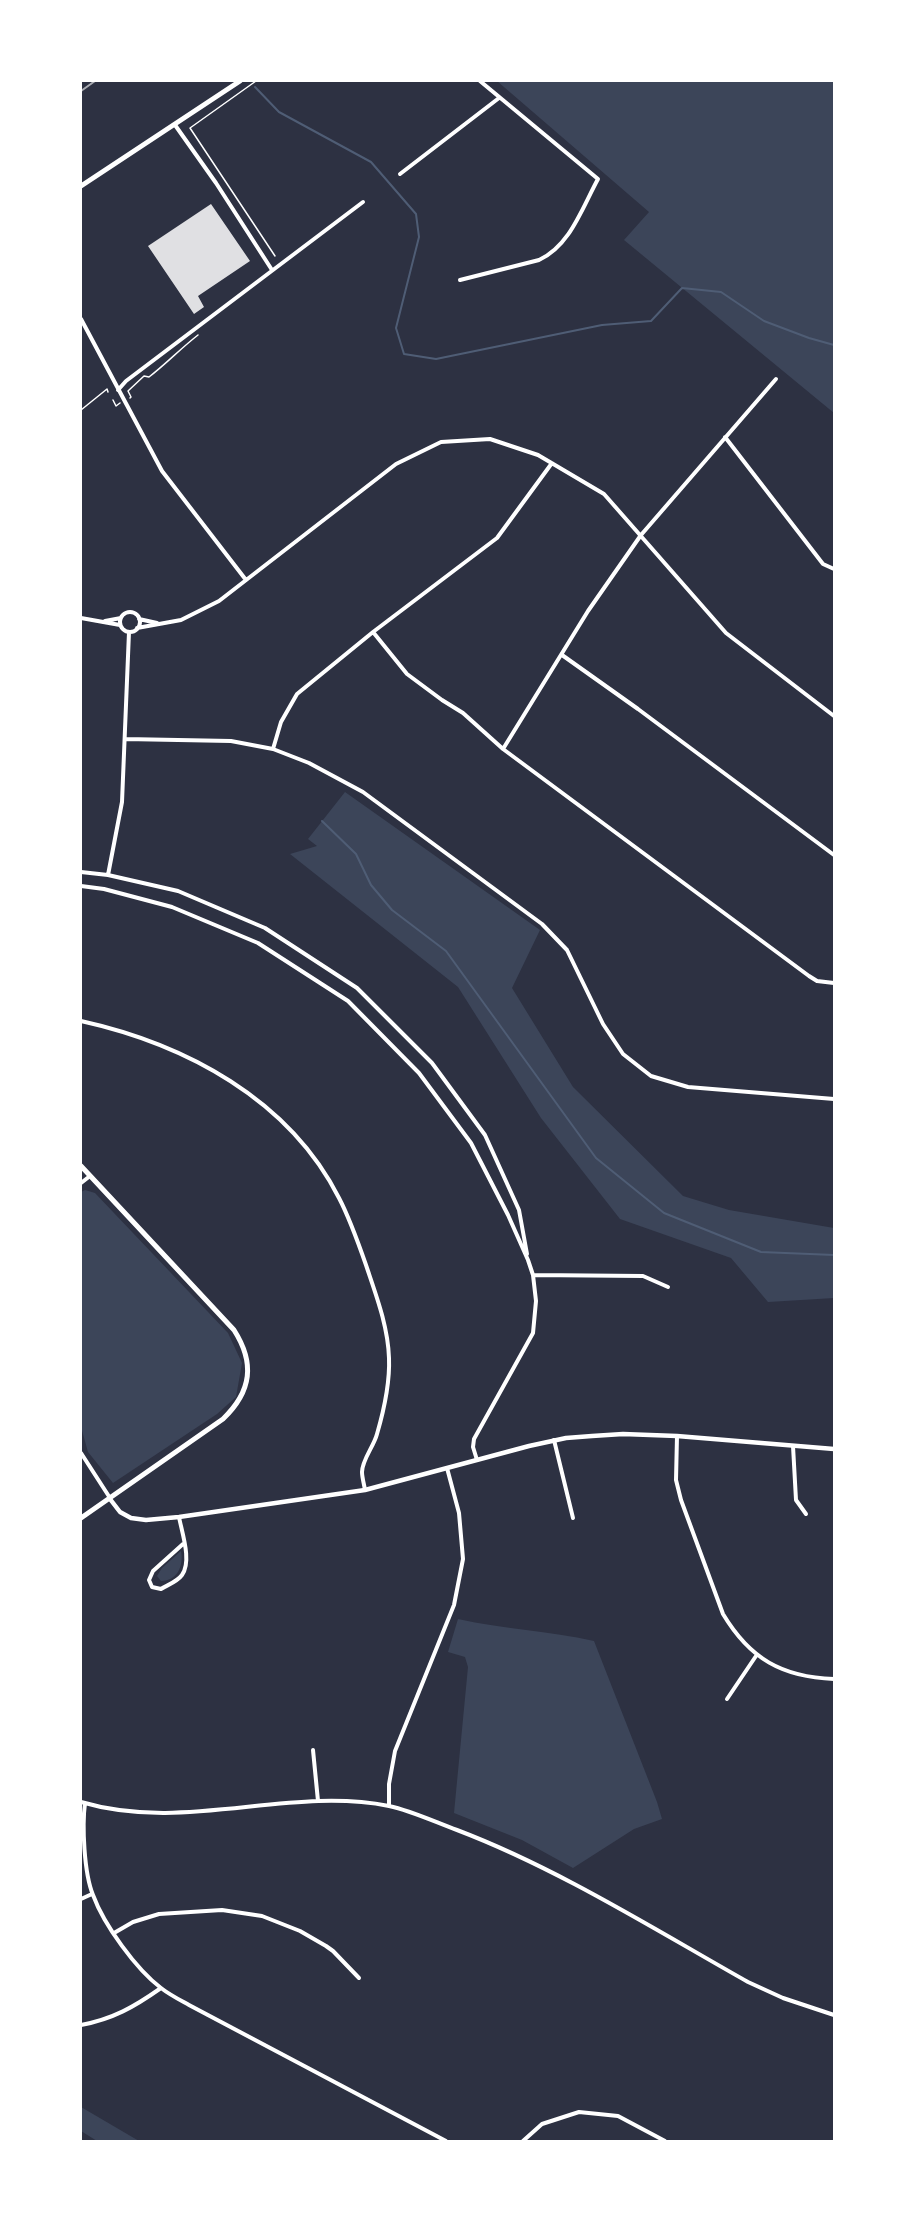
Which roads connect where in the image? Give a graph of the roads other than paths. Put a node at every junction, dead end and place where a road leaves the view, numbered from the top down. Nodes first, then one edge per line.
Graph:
1 (240, 81) edge
2 (480, 81) edge
3 (499, 98) junction
4 (175, 125) junction
5 (400, 174) dead end
6 (81, 186) edge
7 (363, 202) dead end
8 (272, 270) junction
9 (460, 280) dead end
10 (81, 319) edge
11 (776, 380) dead end
12 (118, 390) junction
13 (725, 437) junction
14 (552, 463) junction
15 (641, 536) junction
16 (834, 569) edge
17 (246, 580) junction
18 (81, 618) edge
19 (121, 618) junction
20 (139, 619) junction
21 (105, 621) junction
22 (160, 624) junction
23 (120, 625) junction
24 (137, 628) junction
25 (129, 632) junction
26 (374, 632) junction
27 (562, 656) junction
28 (834, 716) edge
29 (126, 739) junction
30 (503, 748) junction
31 (273, 749) junction
32 (834, 855) edge
33 (81, 872) edge
34 (108, 876) junction
35 (81, 886) edge
36 (834, 983) edge
37 (81, 1021) edge
38 (834, 1099) edge
39 (81, 1166) edge
40 (90, 1176) junction
41 (81, 1184) edge
42 (528, 1260) junction
43 (533, 1275) junction
44 (668, 1287) dead end
45 (676, 1436) junction
46 (554, 1440) junction
47 (793, 1446) junction
48 (834, 1449) edge
49 (81, 1453) edge
50 (477, 1460) junction
51 (447, 1468) junction
52 (365, 1490) junction
53 (110, 1499) junction
54 (806, 1514) dead end
55 (179, 1517) junction
56 (81, 1518) edge
57 (573, 1518) dead end
58 (183, 1544) junction
59 (756, 1656) junction
60 (834, 1679) edge
61 (727, 1699) dead end
62 (313, 1750) dead end
63 (318, 1801) junction
64 (83, 1802) edge
65 (388, 1806) junction
66 (92, 1894) junction
67 (81, 1899) edge
68 (114, 1933) junction
69 (359, 1978) dead end
70 (161, 1988) junction
71 (834, 2014) edge
72 (81, 2025) edge
73 (446, 2141) edge
74 (523, 2141) edge
75 (665, 2141) edge

1 - 4 main road
2 - 3 street
3 - 5 street
3 - 9 street
4 - 6 main road
4 - 8 street
7 - 8 street
8 - 12 street
10 - 12 street
11 - 13 street
12 - 17 street
13 - 15 street
13 - 16 street
14 - 15 street
14 - 17 street
14 - 26 street
15 - 27 street
15 - 28 street
17 - 22 street
18 - 21 street
19 - 20 street
19 - 21 street
19 - 23 street
20 - 22 street
20 - 24 street
21 - 23 street
22 - 24 street
23 - 25 street
24 - 25 street
25 - 29 street
26 - 30 street
26 - 31 street
27 - 30 street
27 - 32 street
29 - 31 street
29 - 34 street
30 - 36 street
31 - 38 street
33 - 34 street
34 - 42 street
35 - 42 street
37 - 52 street
39 - 40 main road
40 - 41 street
40 - 53 main road
42 - 43 street
43 - 44 street
43 - 50 street
45 - 46 street
45 - 47 street
45 - 59 street
46 - 50 street
46 - 57 street
47 - 48 street
47 - 54 street
49 - 53 street
50 - 51 street
51 - 52 street
51 - 65 street
52 - 55 street
53 - 55 street
53 - 56 main road
55 - 58 street
58 - 58 street
59 - 60 street
59 - 61 street
62 - 63 street
63 - 64 street
63 - 65 street
64 - 66 street
65 - 71 street
66 - 67 street
66 - 68 street
68 - 69 street
68 - 70 street
70 - 72 street
70 - 73 street
74 - 75 street

